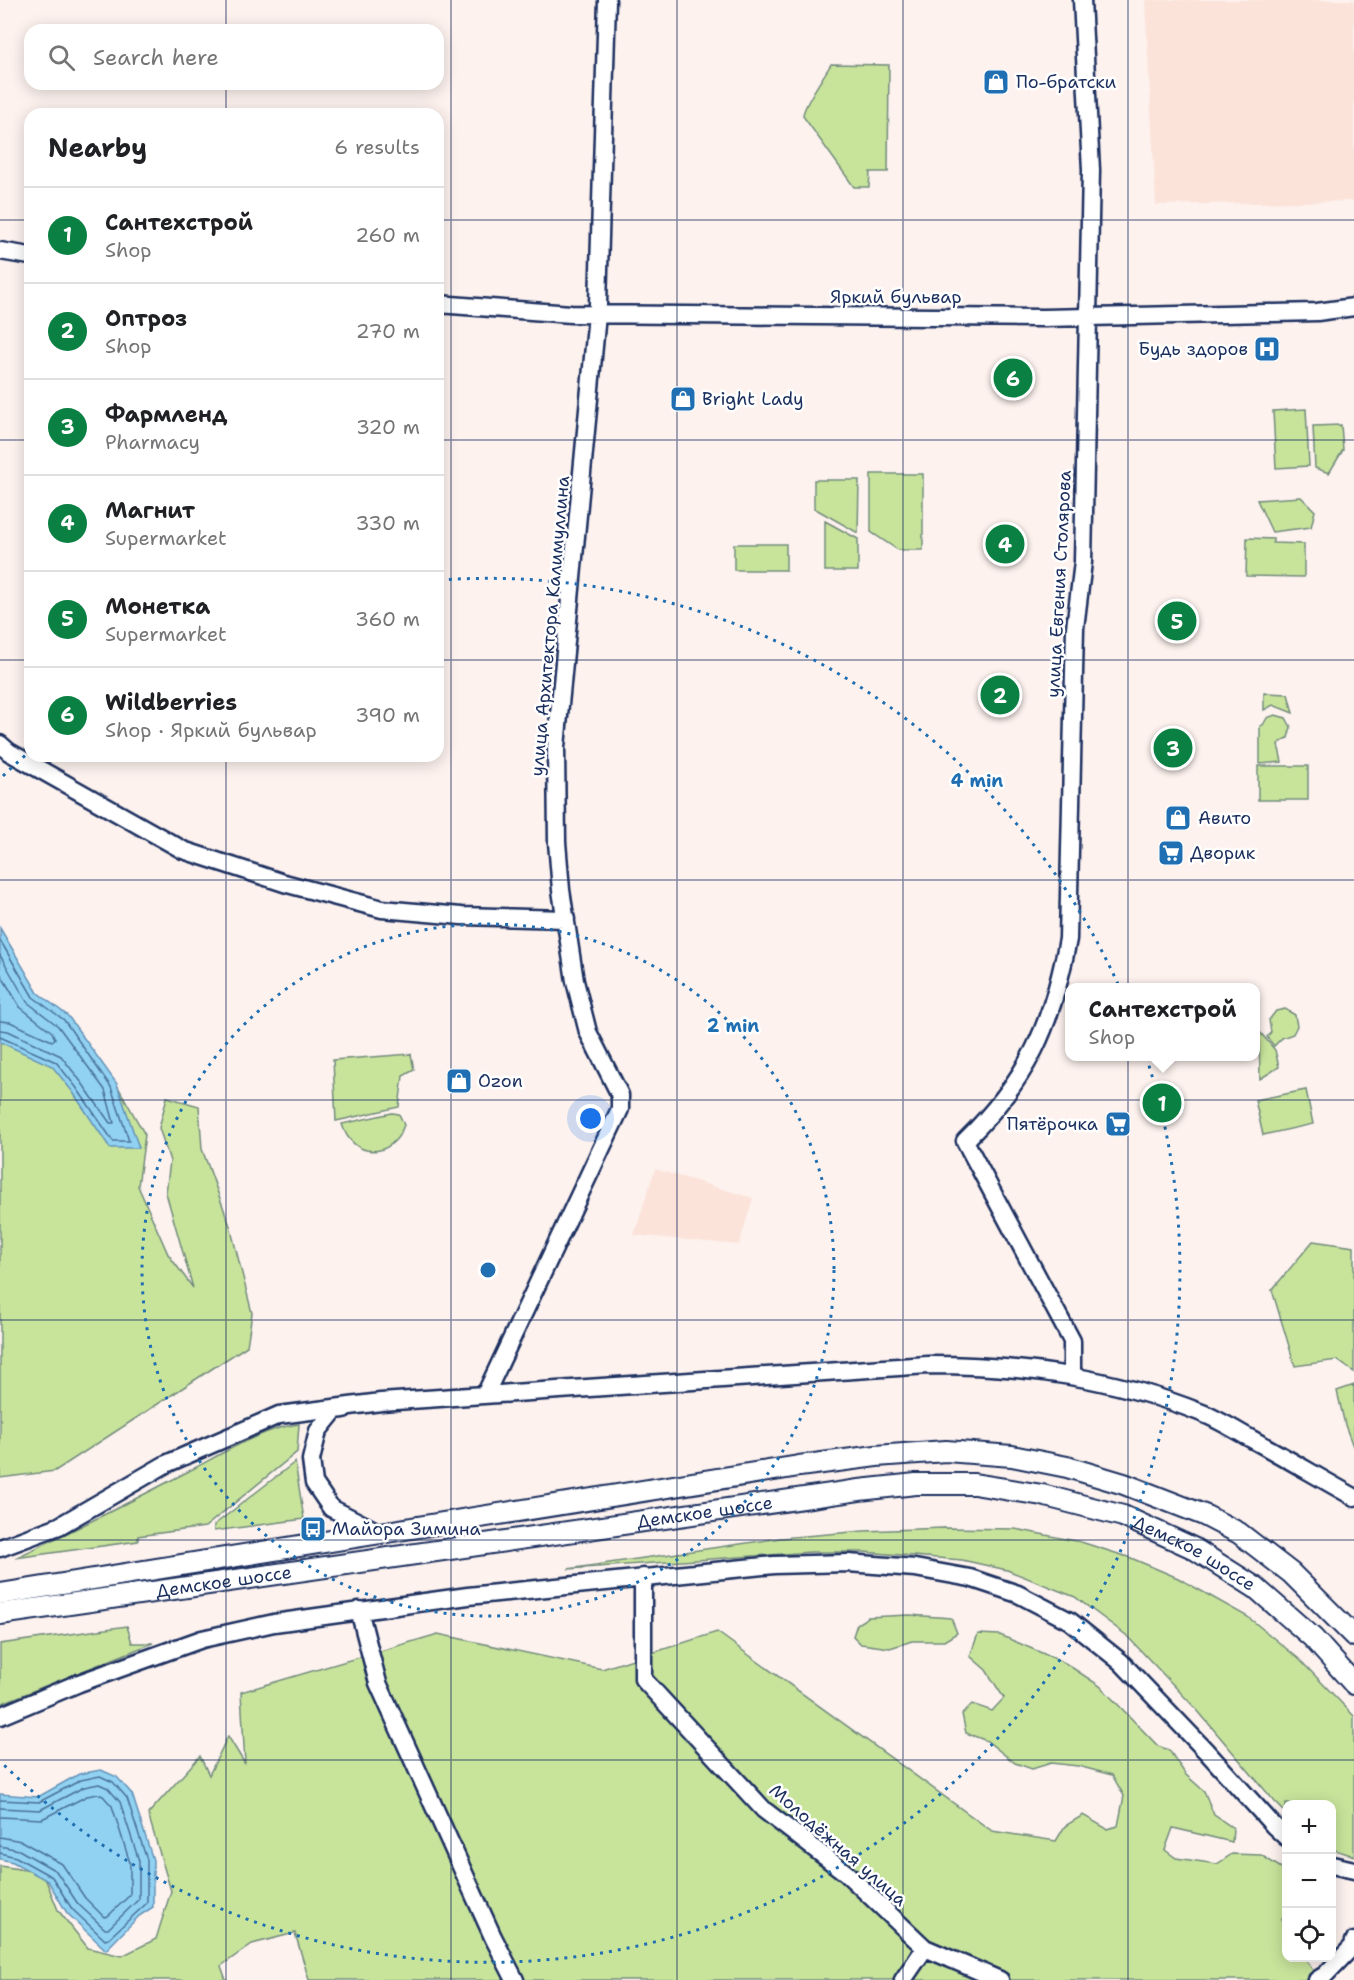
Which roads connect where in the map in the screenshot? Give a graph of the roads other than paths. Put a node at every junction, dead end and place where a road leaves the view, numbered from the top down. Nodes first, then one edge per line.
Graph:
1 (607, 0) edge
2 (1082, 0) edge
3 (0, 251) edge
4 (24, 255) edge
5 (444, 304) edge
6 (1354, 307) edge
7 (597, 314) junction
8 (1088, 317) junction
9 (0, 744) edge
10 (24, 760) edge
11 (27, 762) edge
12 (566, 919) junction
13 (1072, 1375) junction
14 (485, 1395) junction
15 (381, 1402) junction
16 (1354, 1497) edge
17 (380, 1533) junction
18 (0, 1548) edge
19 (643, 1577) junction
20 (0, 1594) edge
21 (359, 1610) junction
22 (0, 1614) edge
23 (1354, 1636) edge
24 (1354, 1684) edge
25 (0, 1716) edge
26 (1282, 1833) edge
27 (1336, 1866) edge
28 (1354, 1870) edge
29 (1354, 1941) edge
30 (925, 1948) junction
31 (515, 1980) edge
32 (903, 1980) edge
33 (1000, 1980) edge
34 (1317, 1980) edge

1 - 7 street, улица Архитектора Калимуллина
2 - 8 street, улица Евгения Столярова
3 - 4 street
5 - 7 street, Яркий бульвар
6 - 8 street, Яркий бульвар
7 - 8 street, Яркий бульвар
7 - 12 street, улица Архитектора Калимуллина
8 - 13 street, улица Евгения Столярова
9 - 10 street
11 - 12 street
12 - 14 street, улица Архитектора Калимуллина
13 - 14 street
13 - 16 street
14 - 15 street
15 - 17 street
15 - 18 street
17 - 20 main road, Демское шоссе
17 - 23 main road, Демское шоссе
19 - 21 street
19 - 26 street
19 - 30 street, Молодёжная улица
21 - 25 street
21 - 31 street
22 - 24 main road, Демское шоссе
27 - 28 street
29 - 34 street
30 - 32 street
30 - 33 street, Молодёжная улица

